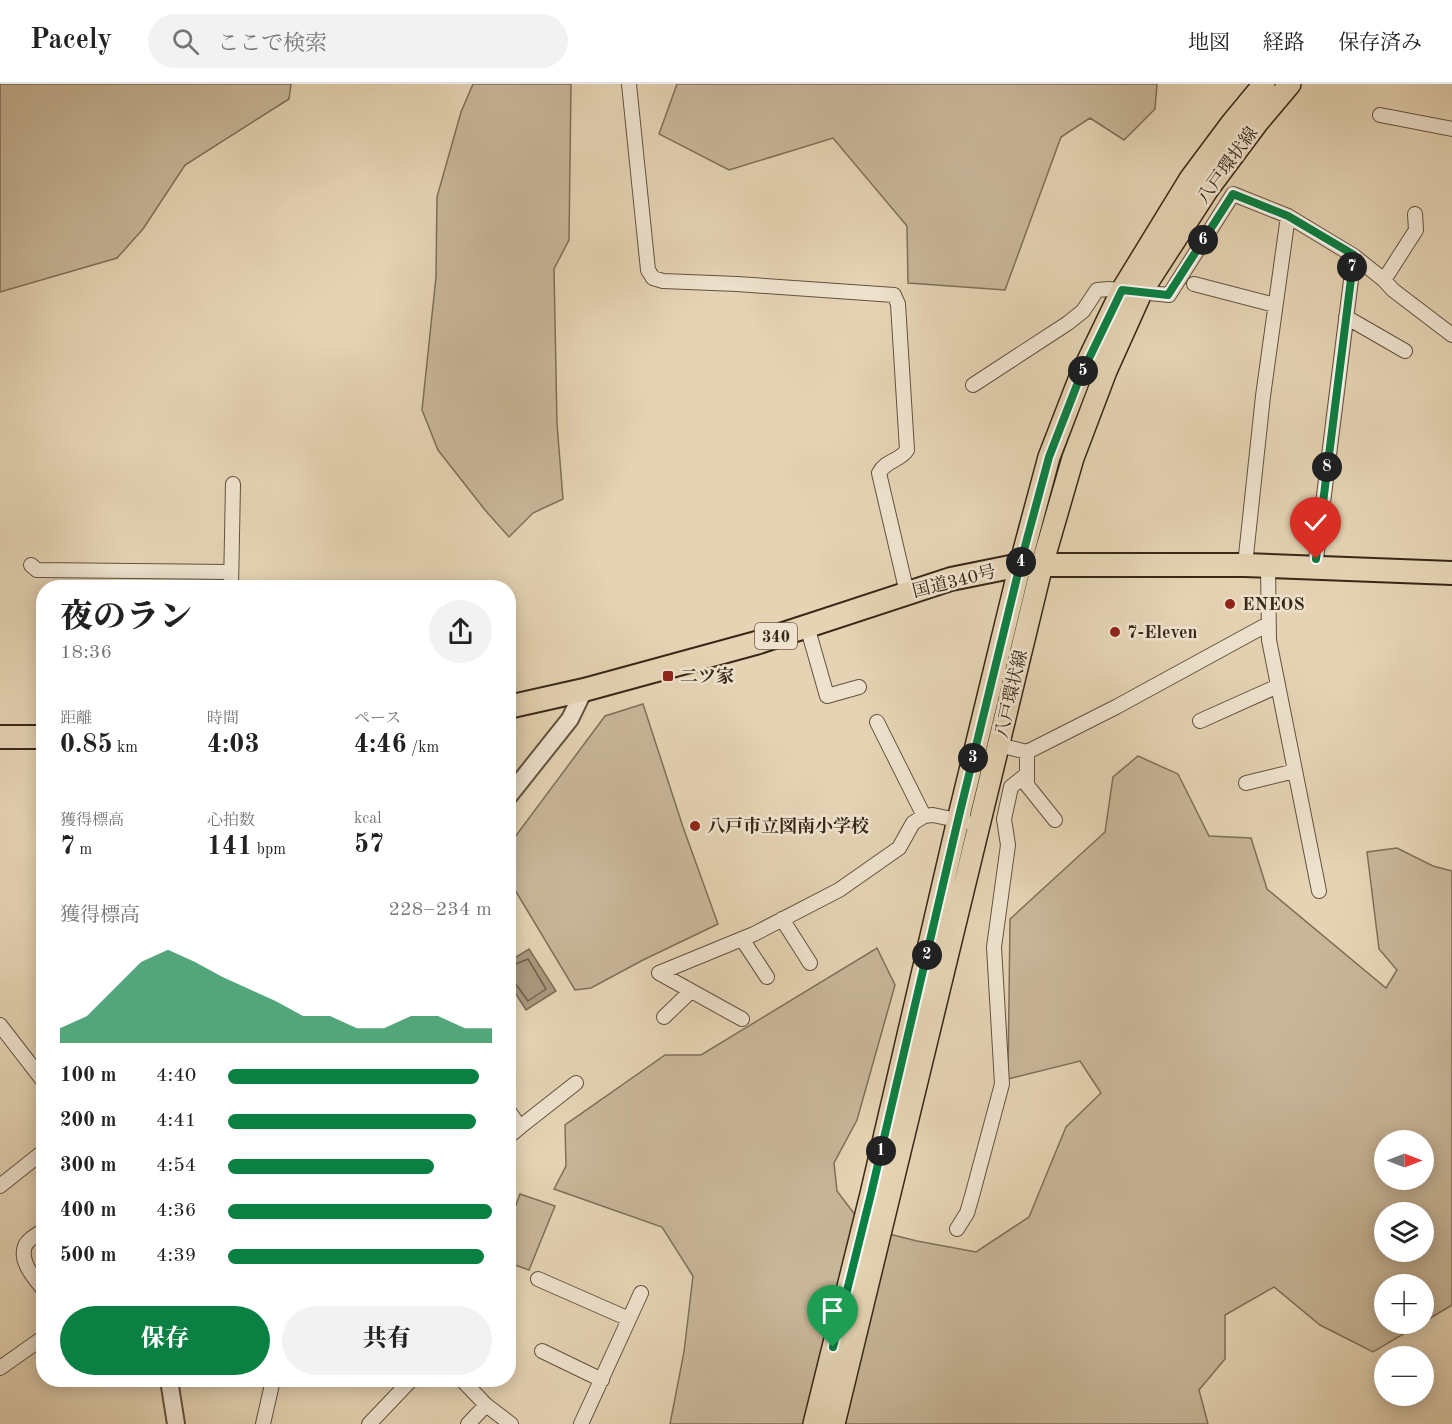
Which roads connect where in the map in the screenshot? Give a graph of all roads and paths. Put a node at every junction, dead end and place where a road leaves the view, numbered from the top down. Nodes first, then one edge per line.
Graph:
1 (629, 84) edge
2 (1264, 84) edge
3 (1290, 84) edge
4 (1380, 115) dead end
5 (1452, 129) edge
6 (1415, 214) dead end
7 (1288, 216) junction
8 (1354, 255) junction
9 (1384, 280) junction
10 (1194, 284) dead end
11 (1132, 290) junction
12 (1275, 305) junction
13 (1346, 317) junction
14 (1452, 335) edge
15 (1405, 351) dead end
16 (973, 385) dead end
17 (233, 484) dead end
18 (31, 565) dead end
19 (1031, 565) junction
20 (1245, 565) junction
21 (1268, 566) junction
22 (1315, 567) junction
23 (231, 572) junction
24 (1452, 573) edge
25 (231, 580) edge
26 (907, 593) junction
27 (1268, 624) junction
28 (807, 626) junction
29 (1278, 686) junction
30 (859, 687) dead end
31 (584, 690) junction
32 (516, 705) edge
33 (1200, 721) dead end
34 (877, 722) dead end
35 (0, 737) edge
36 (36, 737) edge
37 (999, 745) junction
38 (1027, 752) junction
39 (1295, 771) junction
40 (1027, 774) junction
41 (1246, 783) dead end
42 (516, 787) edge
43 (924, 816) junction
44 (958, 820) junction
45 (1055, 820) dead end
46 (980, 825) junction
47 (1319, 891) dead end
48 (782, 919) junction
49 (742, 939) junction
50 (810, 963) dead end
51 (767, 978) dead end
52 (691, 991) junction
53 (664, 1017) dead end
54 (742, 1019) dead end
55 (0, 1025) edge
56 (36, 1072) edge
57 (576, 1083) dead end
58 (516, 1121) edge
59 (520, 1127) junction
60 (516, 1130) edge
61 (36, 1157) edge
62 (0, 1186) edge
63 (880, 1196) junction
64 (957, 1229) dead end
65 (36, 1236) edge
66 (538, 1279) dead end
67 (36, 1280) edge
68 (641, 1293) dead end
69 (629, 1319) junction
70 (36, 1343) edge
71 (542, 1351) dead end
72 (0, 1368) edge
73 (602, 1380) junction
74 (170, 1387) edge
75 (271, 1387) edge
76 (404, 1387) edge
77 (469, 1387) edge
78 (486, 1405) junction
79 (176, 1424) edge
80 (263, 1424) edge
81 (369, 1424) edge
82 (468, 1424) edge
83 (511, 1424) edge
84 (581, 1424) edge
85 (814, 1424) edge
86 (834, 1424) edge

1 - 26 street
2 - 11 main road, 八戸環状線
3 - 11 main road, 八戸環状線
4 - 5 street
6 - 9 street
7 - 8 street
7 - 11 street
7 - 12 street
8 - 9 street
8 - 13 street
9 - 14 street
10 - 12 street
11 - 16 street
11 - 19 main road, 八戸環状線
12 - 20 street
13 - 15 street
13 - 22 street
17 - 23 street
18 - 23 street
19 - 20 highway, 国道340号 / 340
19 - 26 highway, 国道340号 / 340
19 - 37 main road, 八戸環状線
19 - 44 main road, 八戸環状線
20 - 21 highway, 国道340号 / 340
21 - 22 highway, 国道340号 / 340
21 - 27 street
22 - 24 highway, 国道340号 / 340
23 - 25 street
26 - 28 highway, 国道340号 / 340
27 - 29 street
27 - 38 street
28 - 30 street
28 - 31 highway, 国道340号 / 340
29 - 33 street
29 - 39 street
31 - 32 highway, 国道340号 / 340
31 - 42 street
34 - 43 street
35 - 36 highway
37 - 38 street
37 - 46 main road, 八戸環状線
38 - 40 street
39 - 41 street
39 - 47 street
40 - 45 street
40 - 64 street
43 - 44 street
43 - 48 street
44 - 46 street
44 - 63 main road, 八戸環状線
46 - 63 main road, 八戸環状線
48 - 49 street
48 - 50 street
49 - 51 street
49 - 52 street
52 - 53 street
52 - 54 street
55 - 56 street
57 - 59 street
58 - 59 street
59 - 60 street
61 - 62 street
63 - 85 main road, 八戸環状線
63 - 86 main road, 八戸環状線
65 - 67 street
66 - 69 street
68 - 69 street
69 - 73 street
70 - 72 street
71 - 73 street
73 - 84 street
74 - 79 street
75 - 80 street
76 - 81 street
77 - 78 street
78 - 82 street
78 - 83 street

